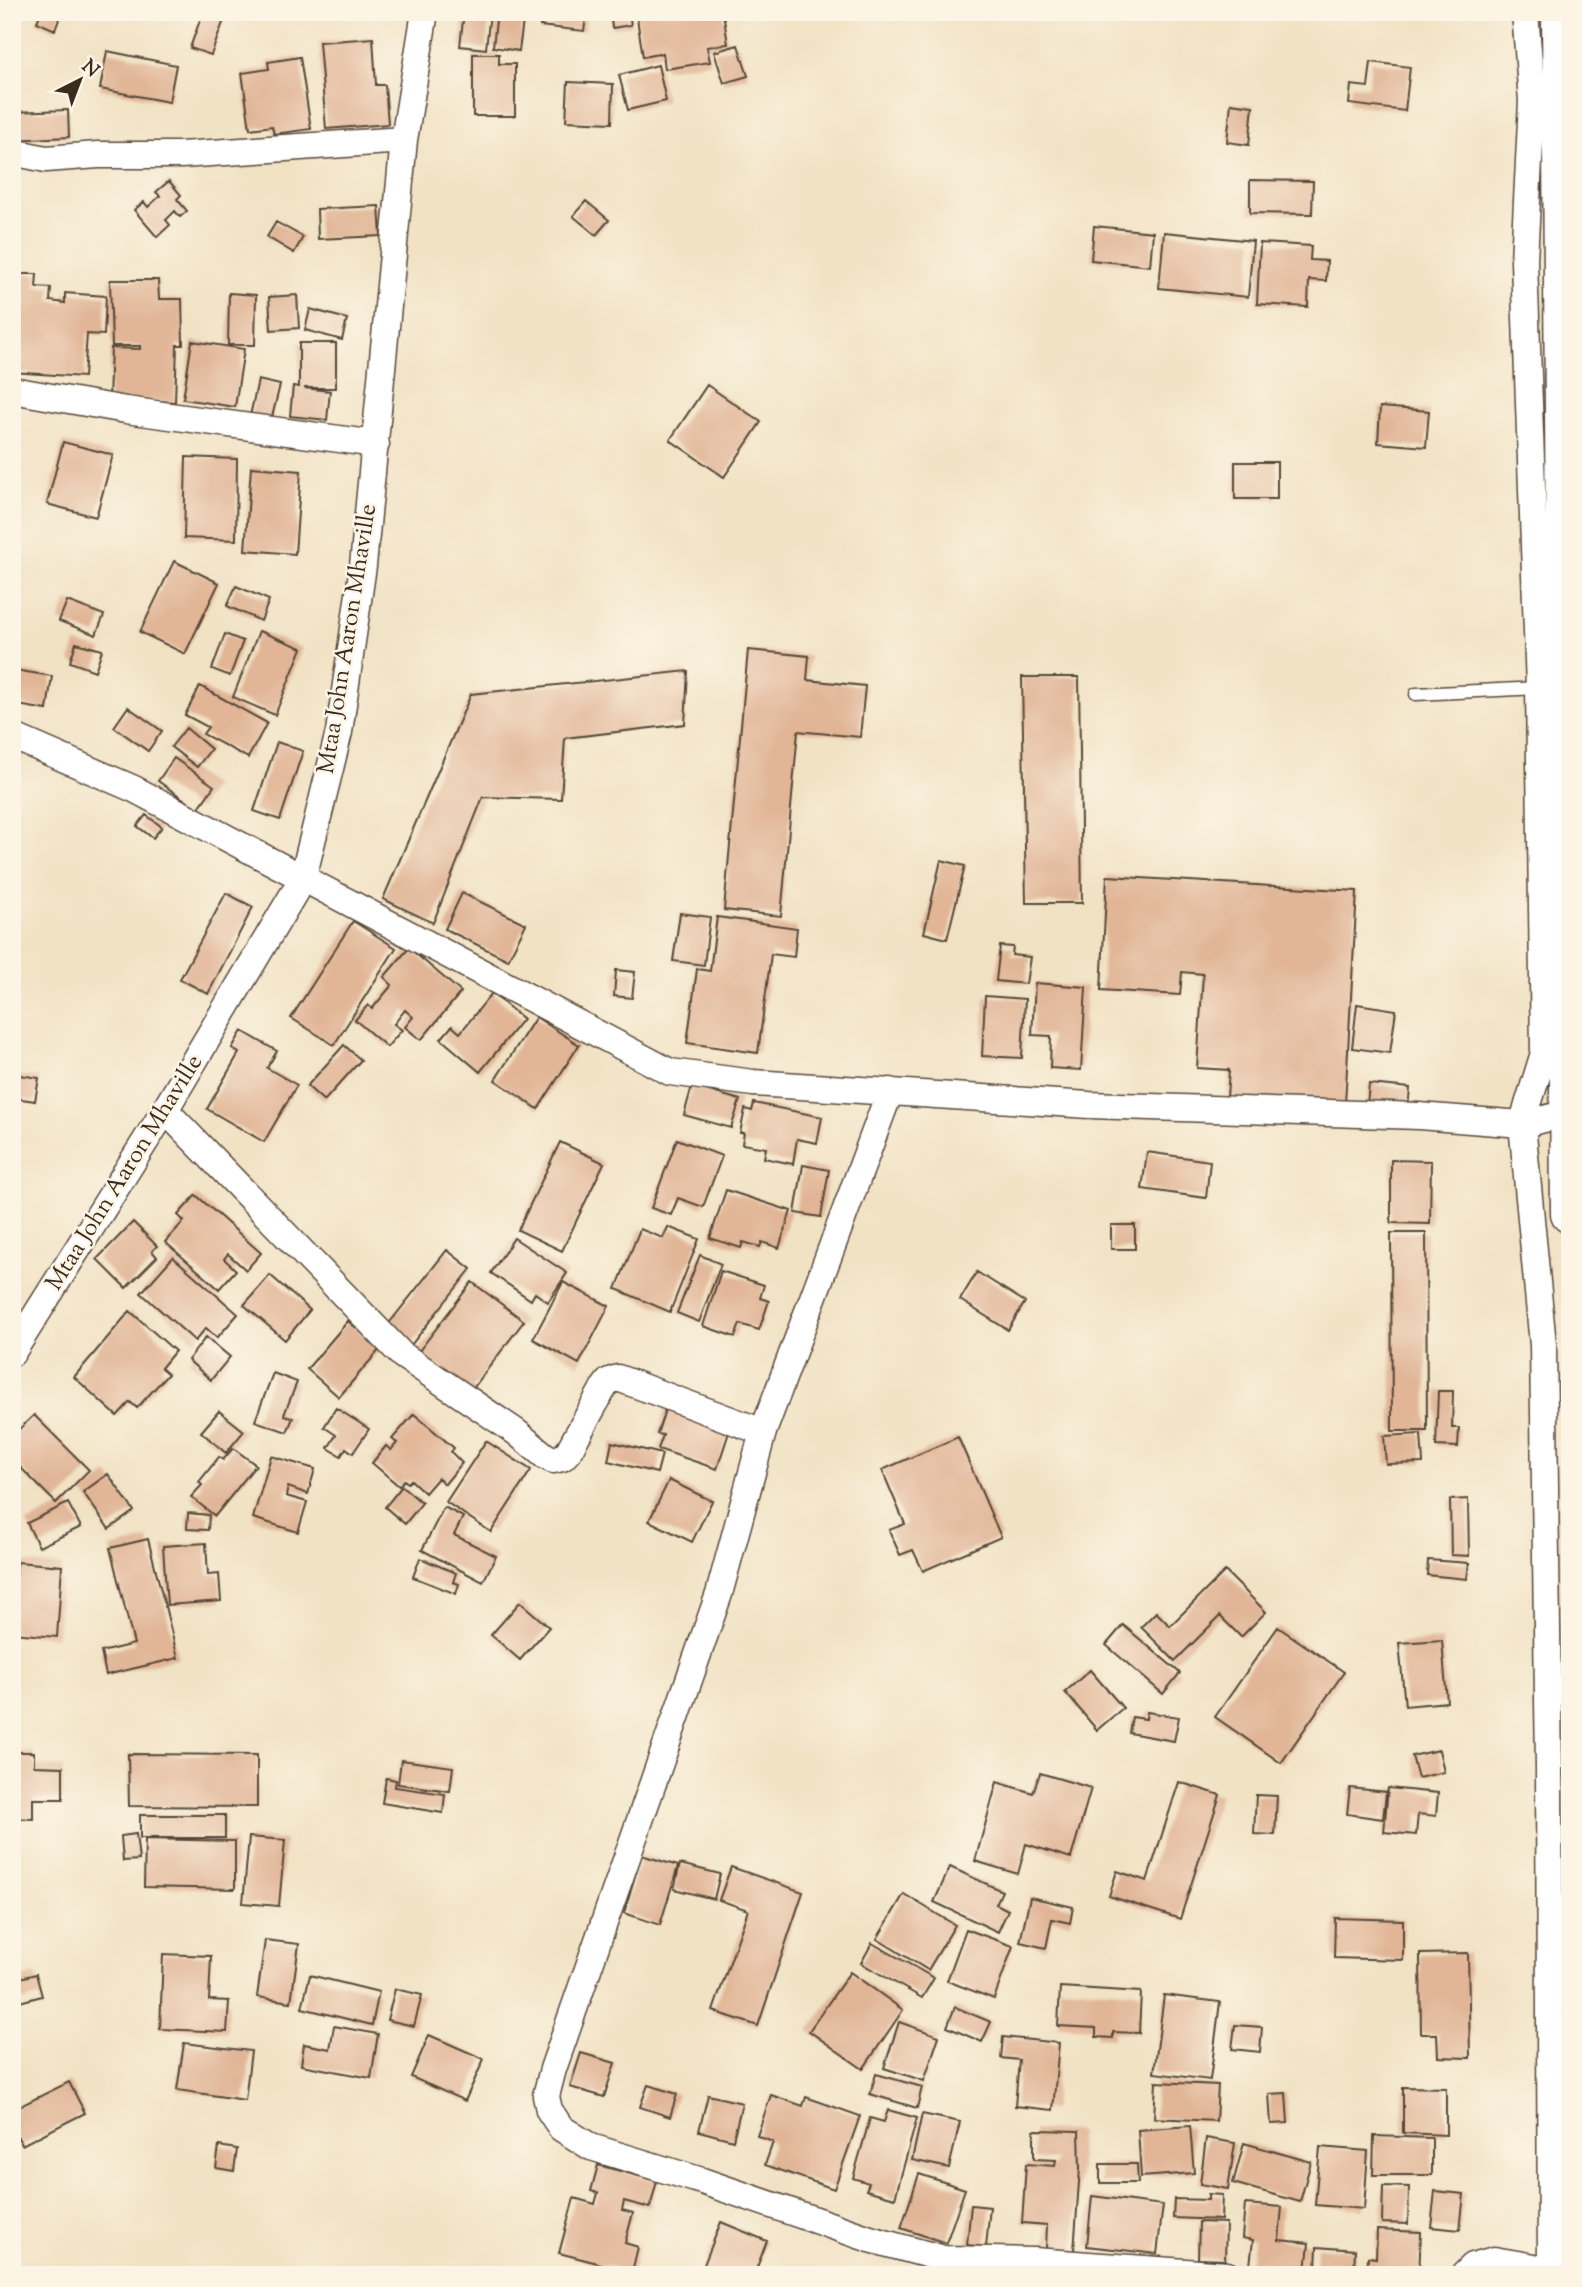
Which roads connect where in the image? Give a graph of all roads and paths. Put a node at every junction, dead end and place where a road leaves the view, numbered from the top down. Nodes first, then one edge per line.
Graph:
1 (425, 12) edge
2 (1525, 12) edge
3 (1561, 12) edge
4 (404, 140) junction
5 (12, 152) edge
6 (12, 390) edge
7 (376, 444) junction
8 (1539, 688) junction
9 (1416, 694) dead end
10 (12, 736) edge
11 (303, 878) junction
12 (890, 1091) junction
13 (165, 1110) junction
14 (1569, 1113) edge
15 (1521, 1124) junction
16 (1570, 1214) edge
17 (12, 1353) edge
18 (763, 1432) junction
19 (942, 2267) edge
20 (1558, 2273) edge
21 (1227, 2275) edge
22 (1464, 2275) edge

1 - 4 street, Mtaa John Aaron Mhaville
2 - 8 street
3 - 14 highway
4 - 5 street
4 - 7 street, Mtaa John Aaron Mhaville
6 - 7 street
7 - 11 street, Mtaa John Aaron Mhaville
8 - 9 lane
8 - 15 street
10 - 11 street
11 - 12 street
11 - 13 street, Mtaa John Aaron Mhaville
12 - 15 street
12 - 18 street
13 - 17 street, Mtaa John Aaron Mhaville
13 - 18 street
14 - 15 street
14 - 16 highway
15 - 20 street
18 - 19 street
19 - 21 street
20 - 22 street

